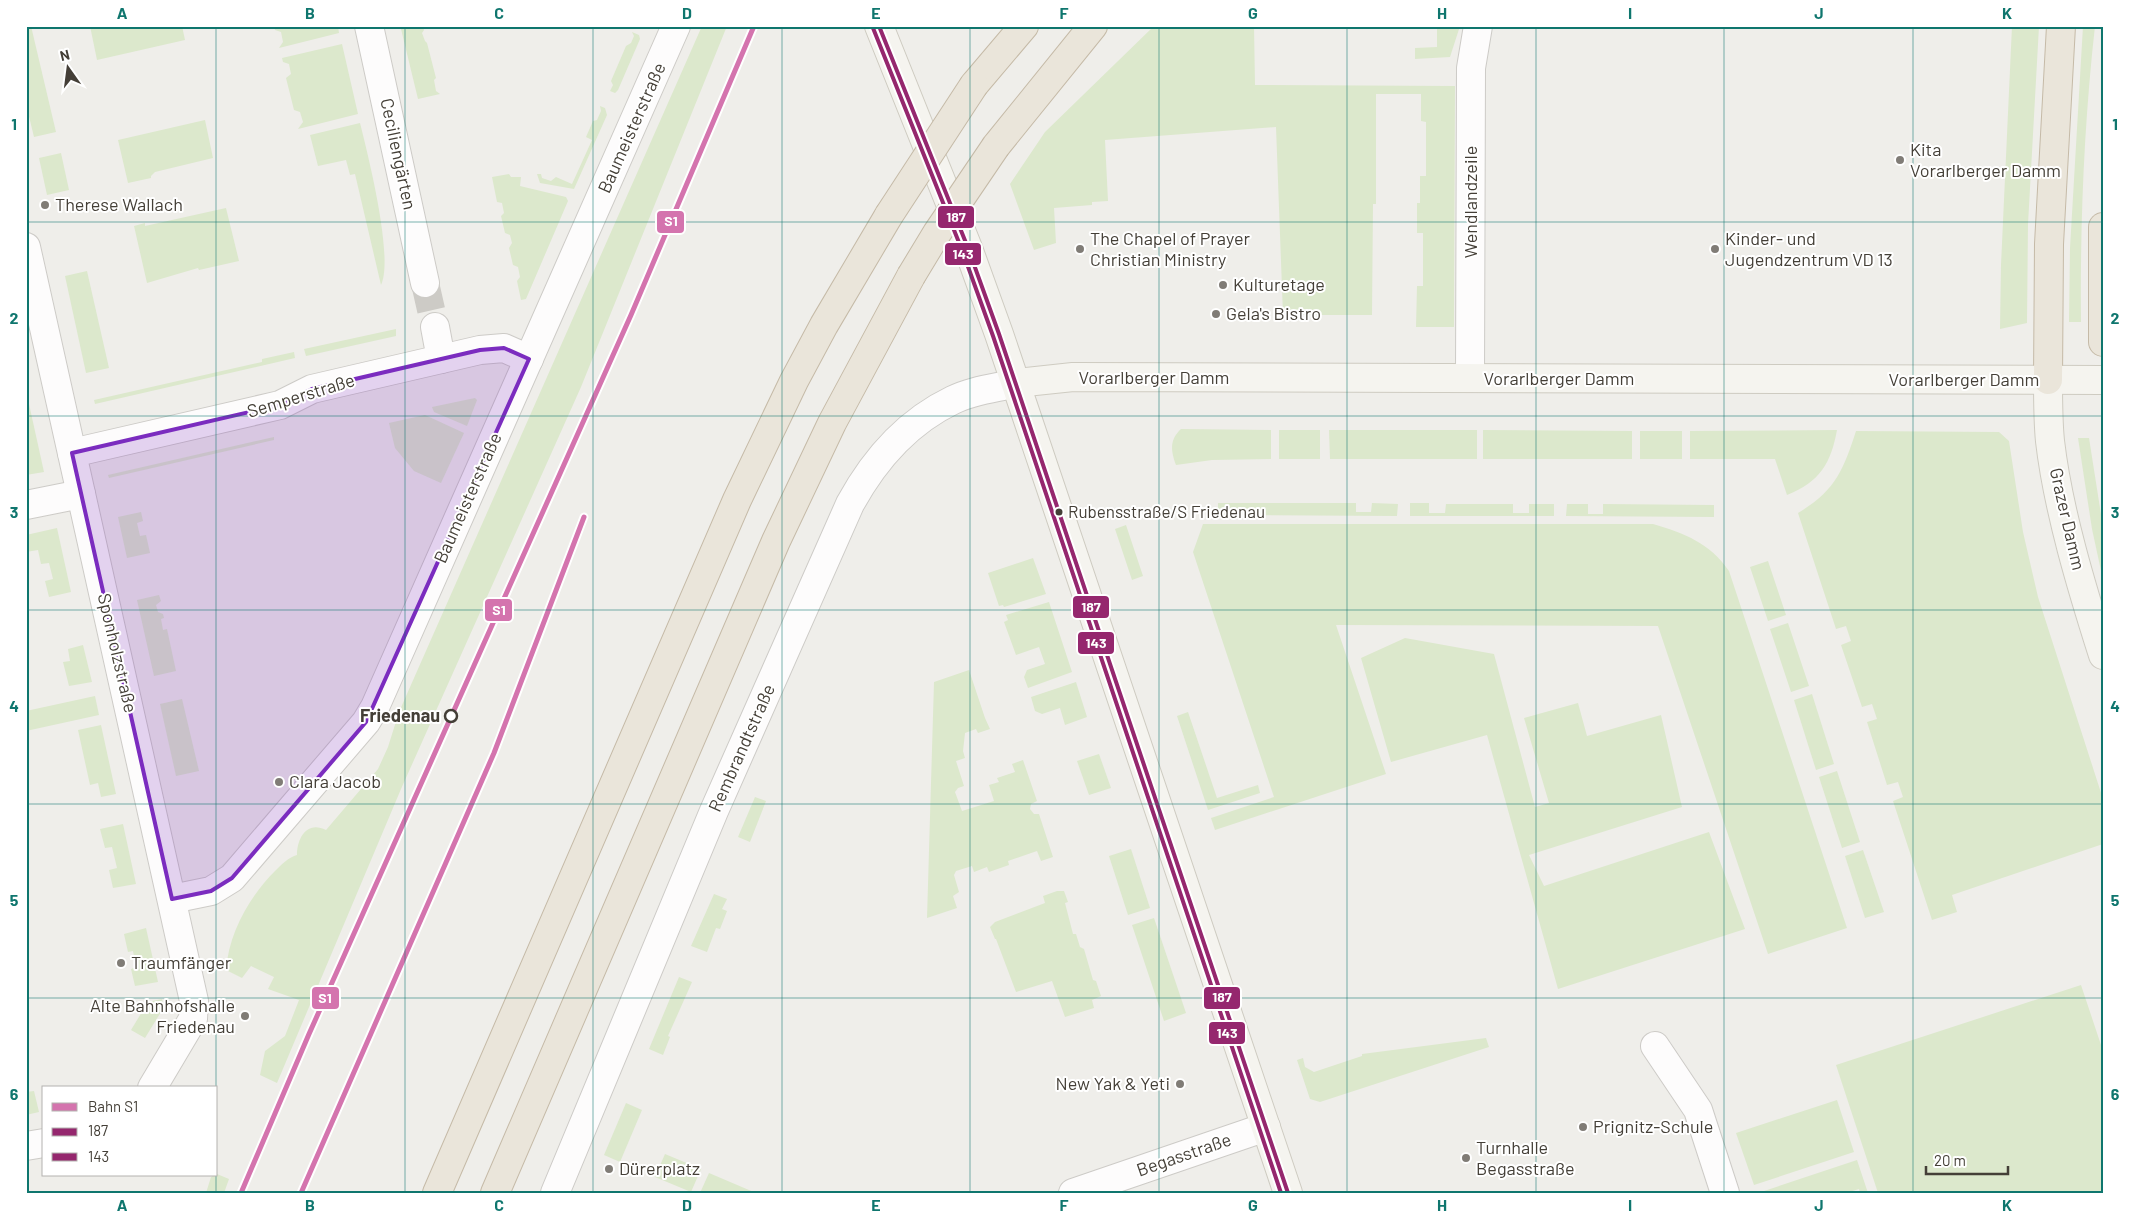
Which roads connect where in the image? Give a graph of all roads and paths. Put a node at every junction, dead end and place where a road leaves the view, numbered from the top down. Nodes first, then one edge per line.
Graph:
1 (369, 26) edge
2 (676, 26) edge
3 (879, 26) edge
4 (1024, 26) edge
5 (1093, 26) edge
6 (1478, 26) edge
7 (2061, 26) edge
8 (2103, 227) edge
9 (26, 247) edge
10 (425, 283) tunnel mouth
11 (435, 327) tunnel mouth
12 (2103, 342) edge
13 (441, 359) junction
14 (529, 359) junction
15 (1470, 378) junction
16 (2048, 380) junction
17 (2103, 380) edge
18 (1016, 383) junction
19 (72, 453) junction
20 (81, 494) junction
21 (26, 505) edge
22 (2103, 655) edge
23 (172, 899) junction
24 (1655, 1046) dead end
25 (153, 1086) edge
26 (1266, 1127) junction
27 (42, 1143) edge
28 (26, 1146) edge
29 (437, 1193) edge
30 (495, 1193) edge
31 (555, 1193) edge
32 (1072, 1193) edge
33 (1288, 1193) edge
34 (1725, 1193) edge

1 - 10 street, Ceciliengärten
2 - 14 street, Baumeisterstraße
3 - 18 street
4 - 29 highway, bridge
5 - 30 highway, bridge
6 - 15 street, Wendlandzeile
7 - 16 highway
8 - 12 highway
9 - 19 street, Sponholzstraße
11 - 13 street
13 - 14 street, Semperstraße
13 - 19 street, Semperstraße
14 - 23 street, Baumeisterstraße
15 - 16 street, Vorarlberger Damm
15 - 18 street, Vorarlberger Damm
16 - 17 street, Vorarlberger Damm
16 - 22 street, Grazer Damm
18 - 26 street
18 - 31 street, Rembrandtstraße
19 - 20 street, Sponholzstraße
20 - 21 street
20 - 23 street, Sponholzstraße
23 - 25 street, Sponholzstraße
24 - 34 street
26 - 32 street, Begasstraße
26 - 33 street
27 - 28 street

